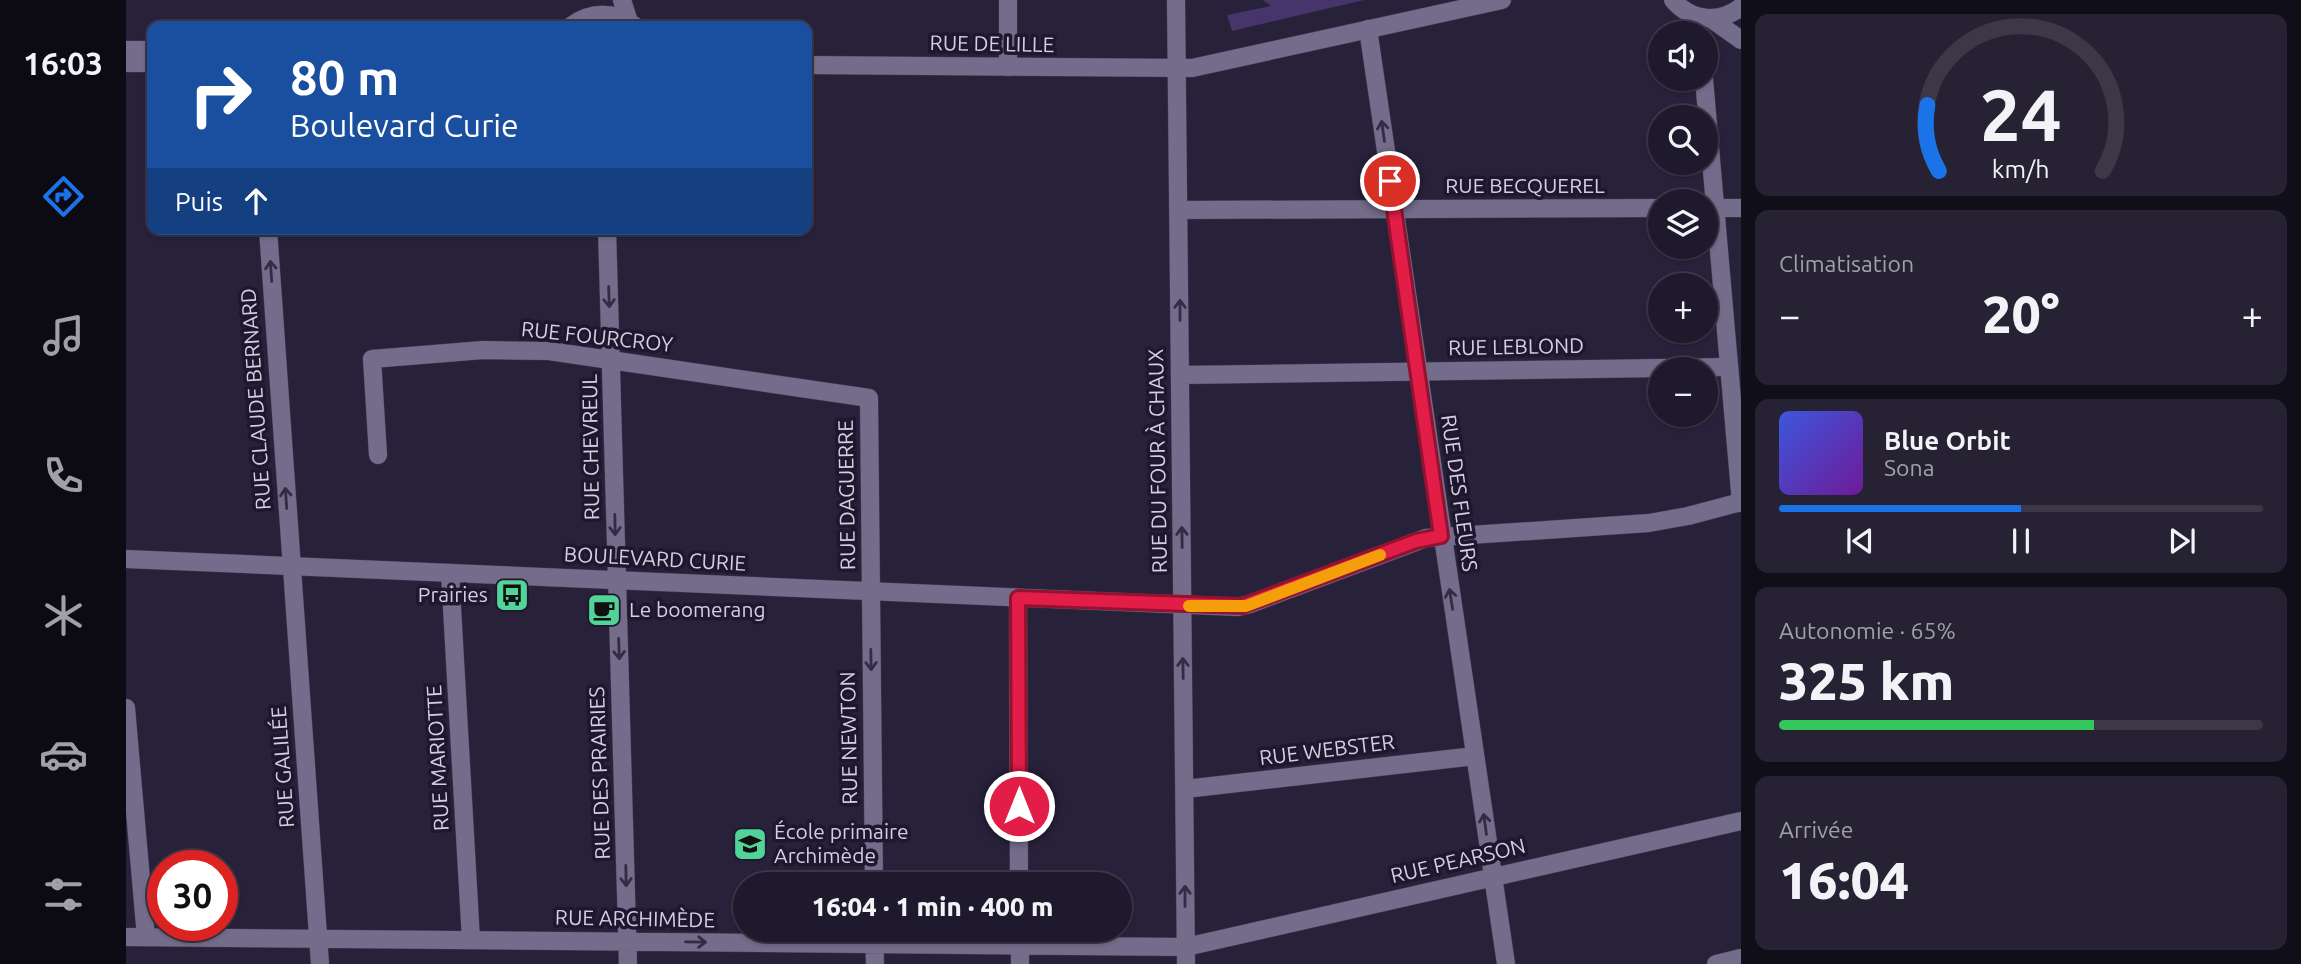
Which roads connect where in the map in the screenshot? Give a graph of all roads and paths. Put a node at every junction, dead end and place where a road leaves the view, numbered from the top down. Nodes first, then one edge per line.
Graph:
1 (595, 0) edge
2 (622, 0) edge
3 (1008, 0) edge
4 (1176, 0) edge
5 (1502, 0) edge
6 (1673, 0) edge
7 (1741, 7) edge
8 (1688, 13) junction
9 (1710, 18) junction
10 (577, 21) edge
11 (580, 21) edge
12 (624, 21) edge
13 (631, 21) edge
14 (1692, 21) edge
15 (1368, 29) junction
16 (1741, 40) edge
17 (126, 50) edge
18 (147, 50) edge
19 (126, 62) edge
20 (147, 63) edge
21 (812, 65) edge
22 (1008, 67) junction
23 (1177, 69) junction
24 (1705, 91) edge
25 (1709, 189) edge
26 (1648, 208) edge
27 (1718, 208) edge
28 (1741, 208) edge
29 (1394, 209) junction
30 (1180, 210) junction
31 (268, 235) edge
32 (607, 235) edge
33 (1715, 259) edge
34 (611, 359) junction
35 (1727, 367) junction
36 (1418, 372) junction
37 (1180, 375) junction
38 (869, 398) joint
39 (378, 455) dead end
40 (1741, 502) edge
41 (1441, 536) junction
42 (126, 559) edge
43 (290, 566) junction
44 (450, 573) junction
45 (617, 581) junction
46 (870, 592) junction
47 (1018, 598) junction
48 (1182, 606) junction
49 (126, 708) edge
50 (1475, 756) junction
51 (1185, 789) junction
52 (1741, 821) edge
53 (874, 872) edge
54 (1019, 872) edge
55 (1492, 876) junction
56 (126, 937) edge
57 (146, 937) junction
58 (318, 939) junction
59 (471, 940) junction
60 (733, 940) edge
61 (628, 942) junction
62 (874, 942) edge
63 (1020, 942) edge
64 (1064, 942) edge
65 (1186, 956) edge
66 (1741, 958) edge
67 (320, 964) edge
68 (628, 964) edge
69 (875, 964) edge
70 (1020, 964) edge
71 (1506, 964) edge
72 (1716, 964) edge

1 - 10 street
2 - 13 street
3 - 22 street
4 - 23 street, RUE DU FOUR À CHAUX
5 - 15 street, RUE DE LILLE
6 - 8 street
7 - 9 street
8 - 9 street
8 - 14 street
9 - 16 street
11 - 12 street
15 - 23 street, RUE DE LILLE
29 -> 15 street, RUE DES FLEURS
17 - 18 street
19 - 20 street
21 - 22 street, RUE DE LILLE
22 - 23 street, RUE DE LILLE
23 - 30 street, RUE DU FOUR À CHAUX
24 - 25 street
26 - 29 street, RUE BECQUEREL
27 - 28 street
29 - 30 street, RUE BECQUEREL
29 - 36 street, RUE DES FLEURS
37 -> 30 street, RUE DU FOUR À CHAUX
43 -> 31 street, RUE CLAUDE BERNARD
32 -> 34 street, RUE CHEVREUL
33 - 35 street
34 - 38 street, RUE FOURCROY
34 - 39 street, RUE FOURCROY
34 -> 45 street, RUE CHEVREUL
35 - 36 street, RUE LEBLOND
35 - 40 street
36 - 37 street, RUE LEBLOND
36 - 41 street, RUE DES FLEURS
48 -> 37 street, RUE DU FOUR À CHAUX
38 - 46 street, RUE DAGUERRE
40 - 41 street, BOULEVARD CURIE
41 - 48 street, BOULEVARD CURIE
50 -> 41 street, RUE DES FLEURS
42 - 43 street, BOULEVARD CURIE
43 - 44 street, BOULEVARD CURIE
43 - 58 street, RUE GALILÉE
44 - 45 street, BOULEVARD CURIE
44 - 59 street, RUE MARIOTTE
45 - 46 street, BOULEVARD CURIE
45 -> 61 street, RUE DES PRAIRIES
46 - 47 street, BOULEVARD CURIE
46 -> 53 street, RUE NEWTON
47 - 48 street, BOULEVARD CURIE
47 - 54 street
51 -> 48 street, RUE DU FOUR À CHAUX
49 - 57 street
50 - 51 street, RUE WEBSTER
55 -> 50 street, RUE DES FLEURS
65 -> 51 street, RUE DU FOUR À CHAUX
52 - 55 street, RUE PEARSON
55 - 65 street, RUE PEARSON
55 - 71 street, RUE DES FLEURS
56 - 57 street, RUE ARCHIMÈDE
57 - 58 street, RUE ARCHIMÈDE
58 - 59 street, RUE ARCHIMÈDE
58 - 67 street, RUE GALILÉE
59 - 61 street, RUE ARCHIMÈDE
61 -> 60 street, RUE ARCHIMÈDE
61 - 68 street, RUE DES PRAIRIES
62 - 69 street
63 - 70 street
64 - 65 street, RUE ARCHIMÈDE
66 - 72 street

